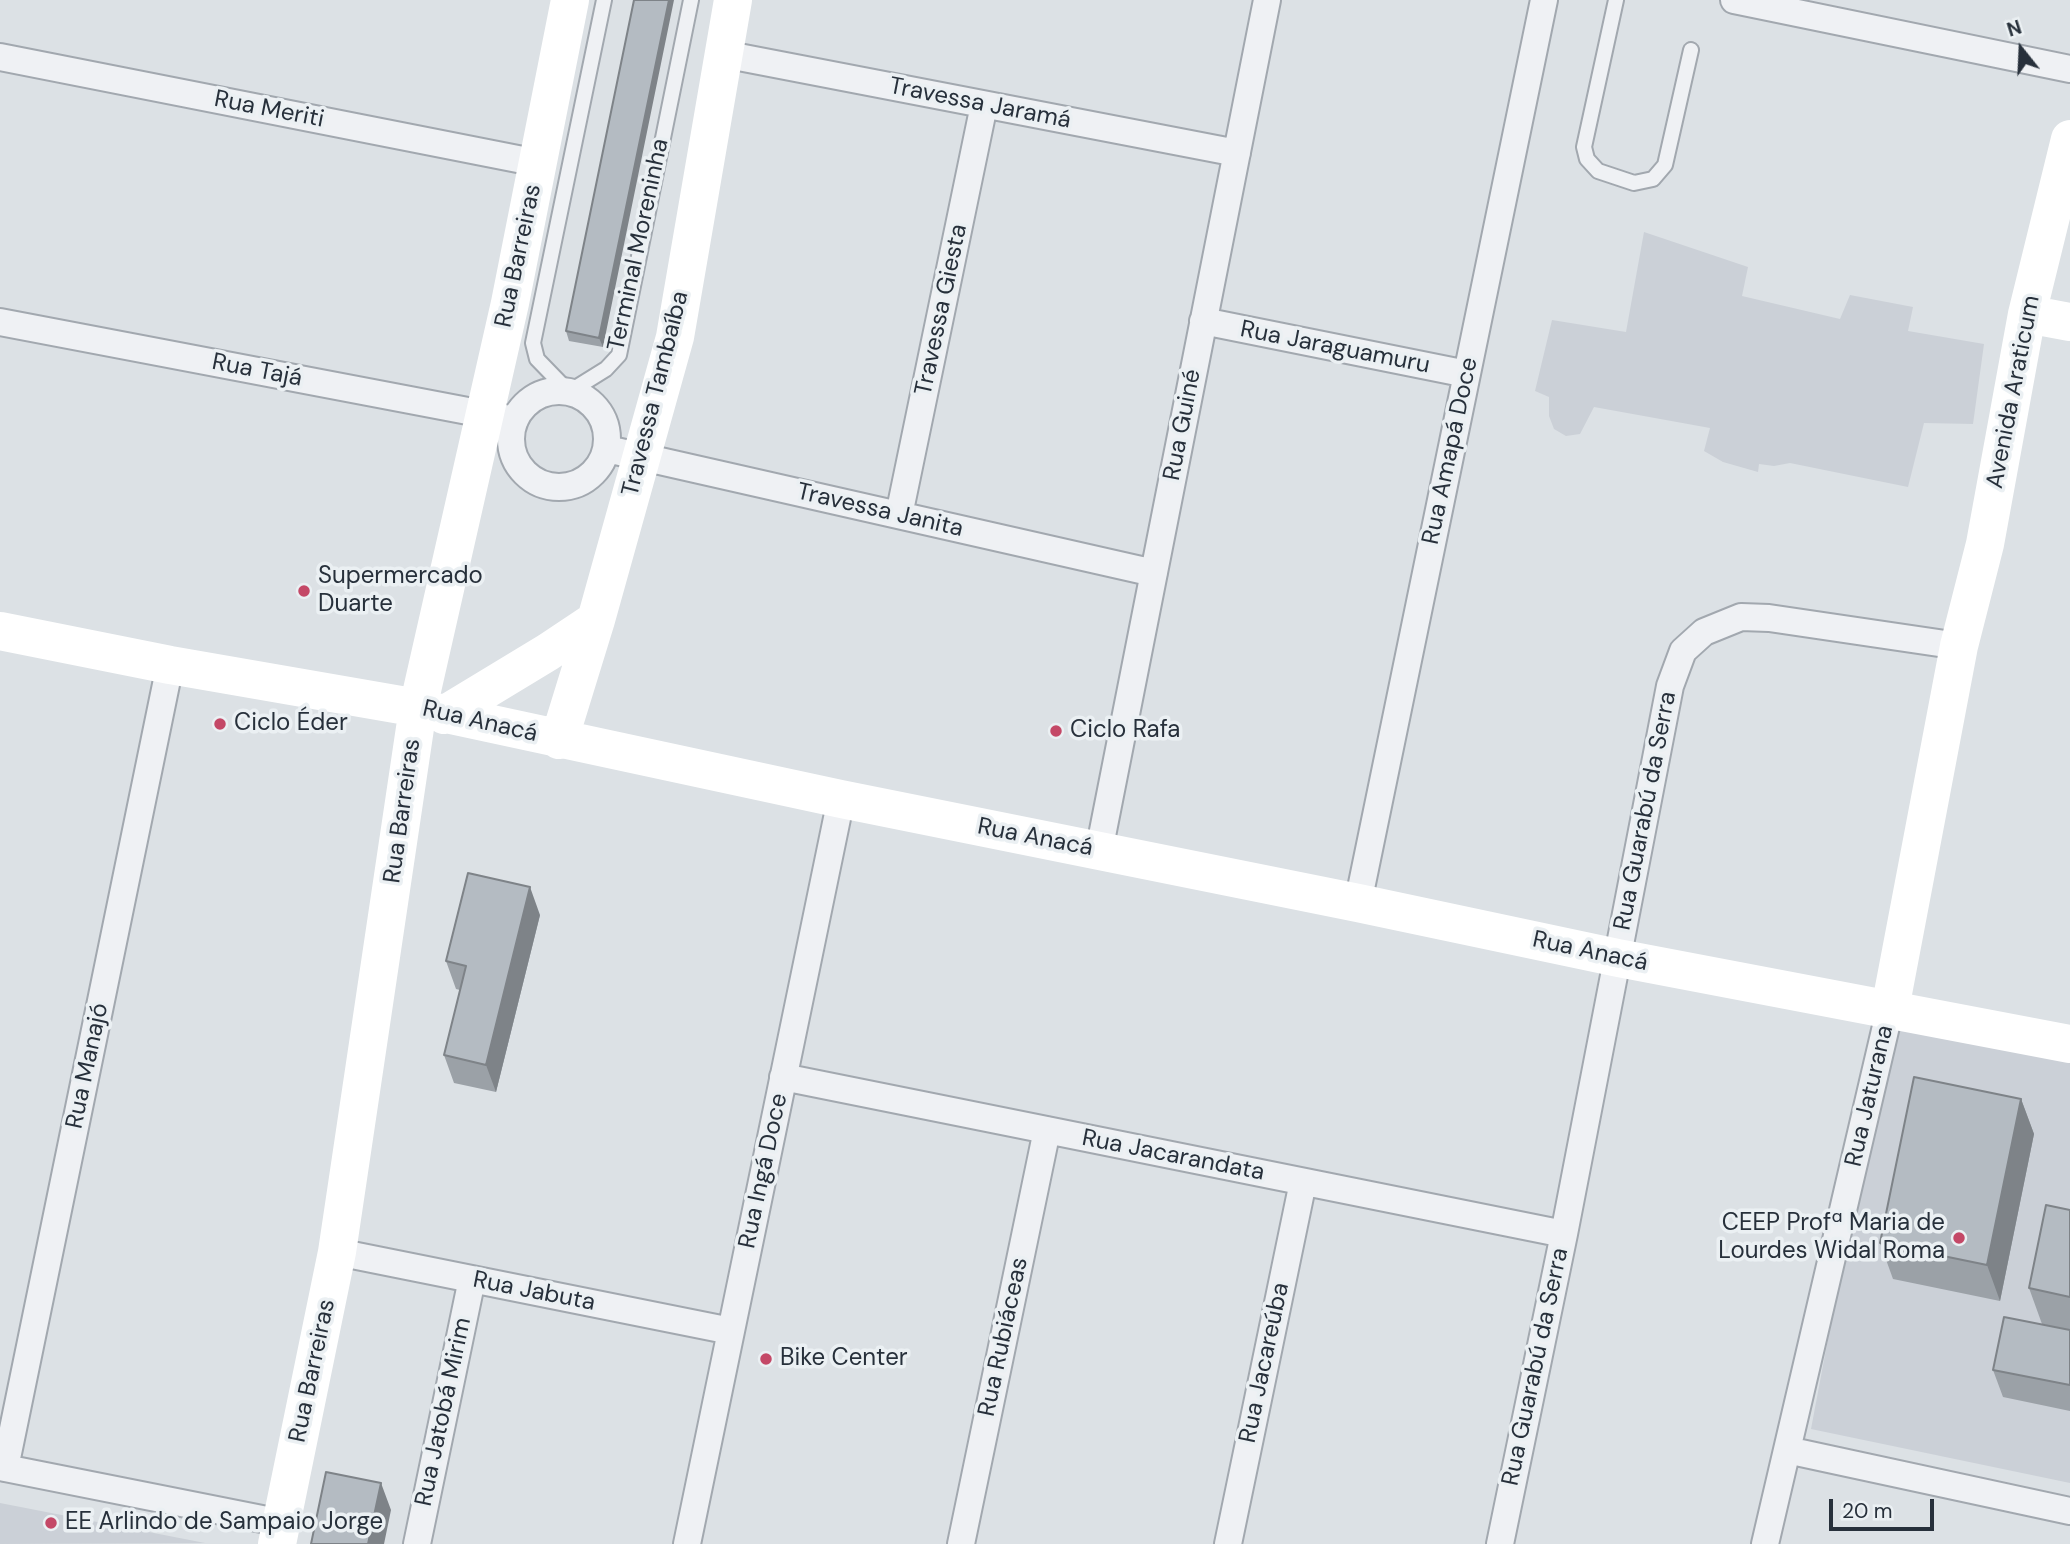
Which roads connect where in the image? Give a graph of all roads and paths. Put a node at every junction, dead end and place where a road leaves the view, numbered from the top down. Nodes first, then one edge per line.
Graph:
1 (570, 0) edge
2 (604, 0) edge
3 (691, 0) edge
4 (733, 0) edge
5 (1267, 0) edge
6 (1544, 0) edge
7 (1616, 0) edge
8 (1734, 0) edge
9 (1690, 50) dead end
10 (723, 54) junction
11 (0, 57) edge
12 (2070, 69) edge
13 (984, 105) junction
14 (2070, 139) edge
15 (1237, 153) junction
16 (538, 163) junction
17 (2027, 314) junction
18 (1203, 321) junction
19 (0, 322) edge
20 (2070, 322) edge
21 (1467, 374) junction
22 (569, 392) junction
23 (499, 417) junction
24 (624, 453) junction
25 (899, 515) junction
26 (1154, 573) junction
27 (597, 620) junction
28 (0, 631) edge
29 (1959, 646) junction
30 (170, 665) junction
31 (431, 712) junction
32 (559, 740) junction
33 (841, 799) junction
34 (1099, 851) junction
35 (1358, 903) junction
36 (1618, 958) junction
37 (1890, 1009) junction
38 (2070, 1044) edge
39 (783, 1077) junction
40 (1047, 1130) junction
41 (1303, 1182) junction
42 (1564, 1234) junction
43 (337, 1252) junction
44 (472, 1279) junction
45 (731, 1331) junction
46 (1787, 1450) junction
47 (2, 1467) edge
48 (2070, 1511) edge
49 (279, 1534) edge
50 (417, 1544) edge
51 (687, 1544) edge
52 (961, 1544) edge
53 (1228, 1544) edge
54 (1500, 1544) edge
55 (1765, 1544) edge

1 - 16 street, Rua Barreiras
2 - 22 lane
3 - 22 lane, Terminal Moreninha
4 - 10 street, Travessa Tambaíba
5 - 15 street, Rua Guiné
6 - 21 street, Rua Amapá Doce
7 - 9 lane
8 - 12 street
10 - 13 street, Travessa Jaramá
10 - 24 street, Travessa Tambaíba
11 - 16 street, Rua Meriti
13 - 15 street, Travessa Jaramá
13 - 25 street, Travessa Giesta
14 - 17 street, Avenida Araticum
15 - 18 street, Rua Guiné
16 - 23 street, Rua Barreiras
17 - 20 street
17 - 29 street, Avenida Araticum
18 - 21 street, Rua Jaraguamuru
18 - 26 street, Rua Guiné
19 - 23 street, Rua Tajá
21 - 35 street, Rua Amapá Doce
22 - 23 street
22 - 24 street
23 - 24 street
23 - 31 street, Rua Barreiras
24 - 25 street, Travessa Janita
24 - 27 street, Travessa Tambaíba
25 - 26 street, Travessa Janita
26 - 34 street, Rua Guiné
27 - 31 street
27 - 32 street, Travessa Tambaíba
28 - 30 street, Rua Anacá
29 - 36 street, Rua Guarabú da Serra
29 - 37 street, Rua Jaturana
30 - 31 street, Rua Anacá
30 - 47 street, Rua Manajó
31 - 32 street, Rua Anacá
31 - 43 street, Rua Barreiras
32 - 33 street, Rua Anacá
33 - 34 street, Rua Anacá
33 - 39 street, Rua Ingá Doce
34 - 35 street, Rua Anacá
35 - 36 street, Rua Anacá
36 - 37 street, Rua Anacá
36 - 42 street, Rua Guarabú da Serra
37 - 38 street, Rua Anacá
37 - 46 street, Rua Jaturana
39 - 40 street, Rua Jacarandata
39 - 45 street, Rua Ingá Doce
40 - 41 street, Rua Jacarandata
40 - 52 street, Rua Rubiáceas
41 - 42 street, Rua Jacarandata
41 - 53 street, Rua Jacareúba
42 - 54 street, Rua Guarabú da Serra
43 - 44 street, Rua Jabuta
43 - 49 street, Rua Barreiras
44 - 45 street, Rua Jabuta
44 - 50 street, Rua Jatobá Mirim
45 - 51 street, Rua Ingá Doce
46 - 48 street
46 - 55 street, Rua Jaturana
47 - 49 street

